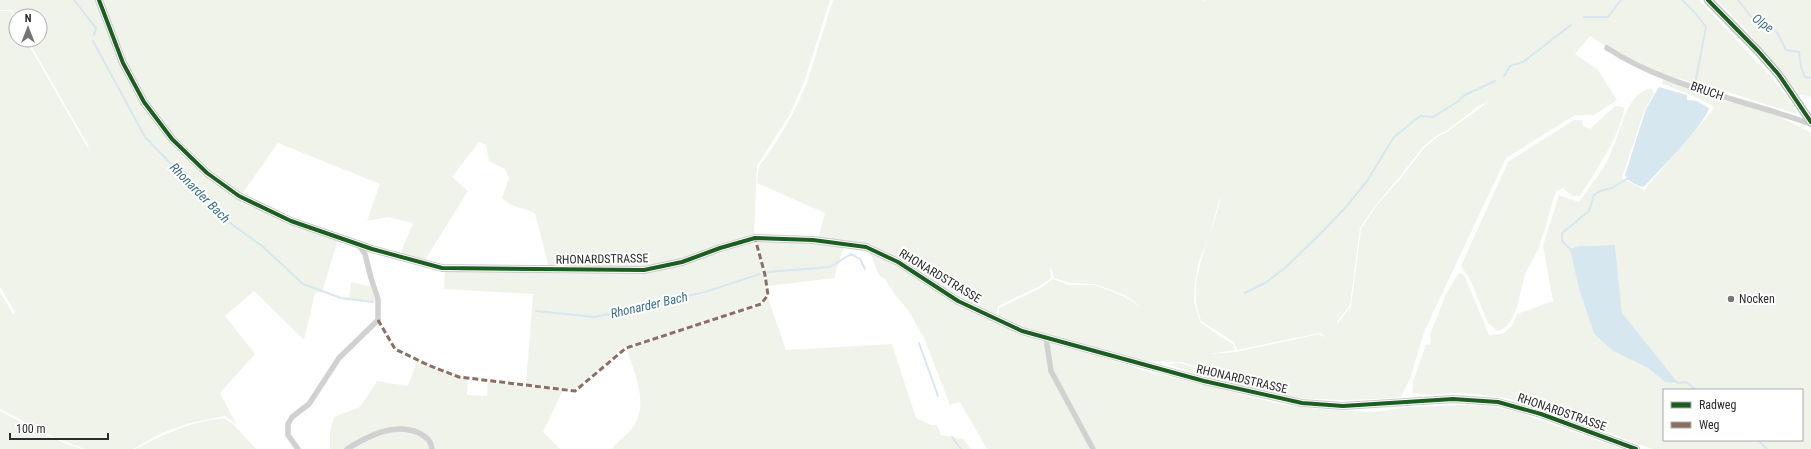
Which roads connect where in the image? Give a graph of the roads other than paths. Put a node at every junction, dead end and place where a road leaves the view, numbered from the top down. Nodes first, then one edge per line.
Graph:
1 (99, 0) edge
2 (1708, 0) edge
3 (1607, 48) dead end
4 (1811, 123) edge
5 (358, 244) junction
6 (1046, 338) junction
7 (298, 449) edge
8 (347, 449) edge
9 (432, 449) edge
10 (1093, 449) edge
11 (1636, 449) edge

1 - 5 street, RHONARDSTRASSE
2 - 4 main road
3 - 4 street, BRUCH
5 - 6 street, RHONARDSTRASSE
5 - 7 street
6 - 10 street
6 - 11 street, RHONARDSTRASSE
8 - 9 street

